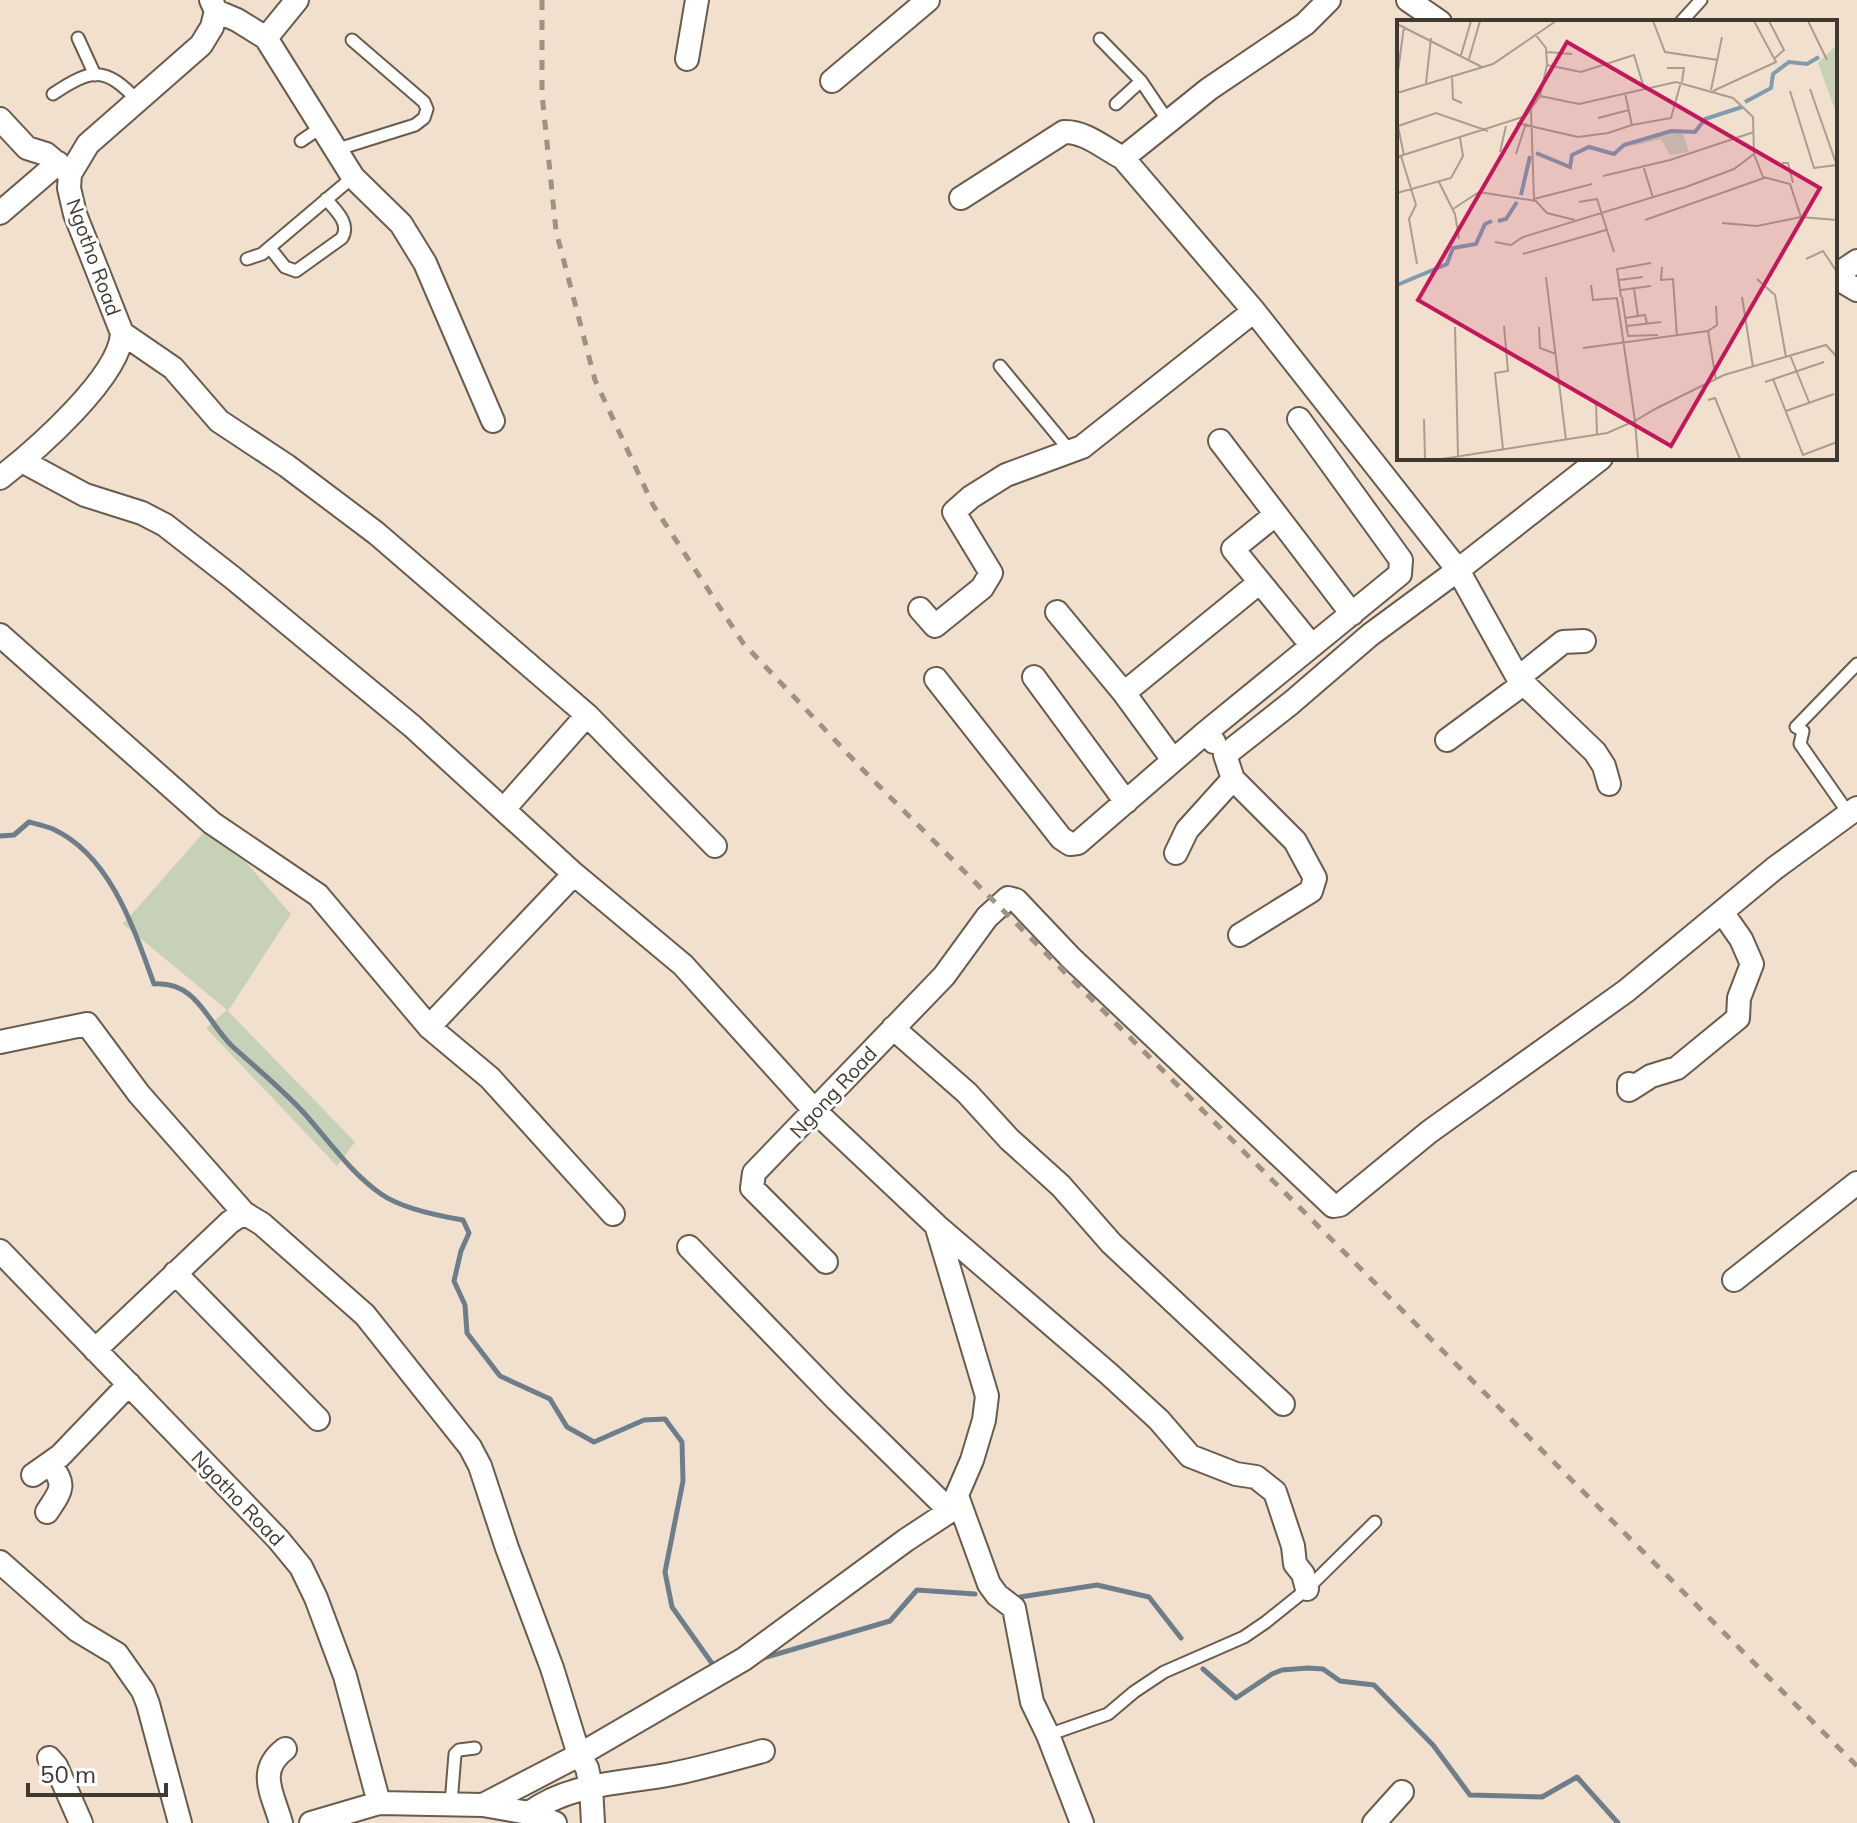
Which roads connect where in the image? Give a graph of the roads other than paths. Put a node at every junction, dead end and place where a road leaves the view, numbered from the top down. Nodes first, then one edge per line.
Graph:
1 (297, 0) edge
2 (697, 0) edge
3 (928, 0) edge
4 (1329, 0) edge
5 (1408, 0) edge
6 (1698, 1) edge
7 (213, 6) edge
8 (1437, 20) edge
9 (1683, 20) edge
10 (78, 38) dead end
11 (266, 38) junction
12 (1100, 39) dead end
13 (352, 40) dead end
14 (687, 59) dead end
15 (95, 75) junction
16 (832, 81) dead end
17 (1141, 81) junction
18 (53, 94) dead end
19 (138, 102) junction
20 (1116, 104) dead end
21 (0, 119) edge
22 (1168, 121) junction
23 (320, 128) junction
24 (301, 141) dead end
25 (335, 150) junction
26 (1123, 158) junction
27 (64, 169) junction
28 (353, 177) junction
29 (961, 198) dead end
30 (326, 199) junction
31 (0, 213) edge
32 (270, 248) junction
33 (247, 259) dead end
34 (1857, 261) edge
35 (1837, 275) edge
36 (1837, 277) edge
37 (1857, 290) edge
38 (1254, 311) junction
39 (122, 333) junction
40 (1000, 366) dead end
41 (1299, 419) dead end
42 (493, 421) dead end
43 (1220, 441) dead end
44 (1072, 452) junction
45 (1598, 460) edge
46 (22, 461) junction
47 (0, 478) edge
48 (1275, 515) junction
49 (1458, 570) junction
50 (1260, 582) junction
51 (920, 609) dead end
52 (1057, 612) dead end
53 (1352, 614) junction
54 (0, 635) edge
55 (1584, 641) dead end
56 (1312, 646) junction
57 (1857, 664) edge
58 (1034, 677) dead end
59 (936, 679) dead end
60 (1521, 681) junction
61 (1124, 693) junction
62 (587, 715) junction
63 (1205, 733) junction
64 (1447, 740) dead end
65 (1225, 755) junction
66 (1173, 760) junction
67 (1233, 779) junction
68 (1609, 784) dead end
69 (1126, 802) junction
70 (504, 809) junction
71 (1853, 811) edge
72 (715, 846) dead end
73 (1176, 853) dead end
74 (574, 874) junction
75 (1722, 912) junction
76 (1240, 935) dead end
77 (429, 1027) junction
78 (893, 1028) junction
79 (0, 1042) edge
80 (1629, 1084) dead end
81 (816, 1112) junction
82 (1857, 1183) edge
83 (244, 1213) junction
84 (613, 1214) dead end
85 (937, 1226) junction
86 (689, 1247) dead end
87 (3, 1261) edge
88 (826, 1262) dead end
89 (175, 1273) junction
90 (1734, 1280) dead end
91 (95, 1350) junction
92 (129, 1384) junction
93 (1283, 1404) dead end
94 (318, 1419) dead end
95 (954, 1504) junction
96 (47, 1512) dead end
97 (1375, 1522) dead end
98 (0, 1562) edge
99 (1307, 1589) junction
100 (1048, 1735) junction
101 (475, 1748) dead end
102 (285, 1749) dead end
103 (763, 1751) dead end
104 (579, 1755) junction
105 (49, 1758) dead end
106 (591, 1786) junction
107 (1402, 1792) dead end
108 (379, 1803) junction
109 (451, 1804) junction
110 (483, 1805) junction
111 (529, 1813) junction
112 (81, 1823) edge
113 (180, 1823) edge
114 (281, 1823) edge
115 (311, 1823) edge
116 (555, 1823) edge
117 (593, 1823) edge
118 (1082, 1823) edge
119 (1374, 1823) edge

1 - 11 street
2 - 14 street
3 - 16 street
4 - 22 street
5 - 8 street
6 - 9 lane
7 - 11 street
7 - 19 street, Ngotho Road
10 - 15 lane
11 - 23 street
12 - 17 lane
13 - 25 lane
15 - 18 lane
15 - 19 lane
17 - 20 lane
17 - 22 lane
19 - 27 street, Ngotho Road
21 - 27 street
22 - 26 street
23 - 24 lane
23 - 25 street
25 - 28 street
26 - 29 street
26 - 38 street
27 - 31 street
27 - 39 street, Ngotho Road
28 - 30 lane
28 - 42 street
30 - 32 lane
30 - 32 lane
32 - 33 lane
34 - 35 street
36 - 37 street
38 - 44 street
38 - 49 street
39 - 46 street, Ngotho Road
39 - 62 street
40 - 44 lane
41 - 53 street
43 - 48 street
44 - 51 street
45 - 49 street
46 - 47 street, Ngotho Road
46 - 70 street
48 - 50 street
48 - 53 street
49 - 60 street
49 - 65 street
50 - 56 street
50 - 61 street
52 - 61 street
53 - 56 street
54 - 77 street
55 - 60 street
56 - 63 street
57 - 71 lane
58 - 69 street
59 - 69 street
60 - 64 street
60 - 68 street
61 - 66 street
62 - 70 street
62 - 72 street
63 - 65 street
63 - 66 street
65 - 67 street
66 - 69 street
67 - 73 street
67 - 76 street
70 - 74 street
71 - 75 street
74 - 77 street
74 - 81 street
75 - 78 street, Ngong Road
75 - 80 street
77 - 84 street
78 - 81 street, Ngong Road
78 - 93 street
79 - 83 street
81 - 85 street
81 - 88 street, Ngong Road
82 - 90 street
83 - 89 street
83 - 104 street
85 - 95 street
85 - 99 street
86 - 95 street
87 - 91 street, Ngotho Road
89 - 91 street
89 - 94 street
91 - 92 street, Ngotho Road
92 - 96 street
92 - 108 street, Ngotho Road
95 - 100 street
95 - 104 street
97 - 99 lane
98 - 113 street
99 - 100 lane
100 - 118 street
101 - 109 lane
102 - 114 street
103 - 106 street
104 - 106 street
104 - 110 street
105 - 112 street
106 - 111 street
106 - 117 street
107 - 119 street
108 - 109 street
108 - 115 street
109 - 110 street
110 - 111 street
111 - 116 street

